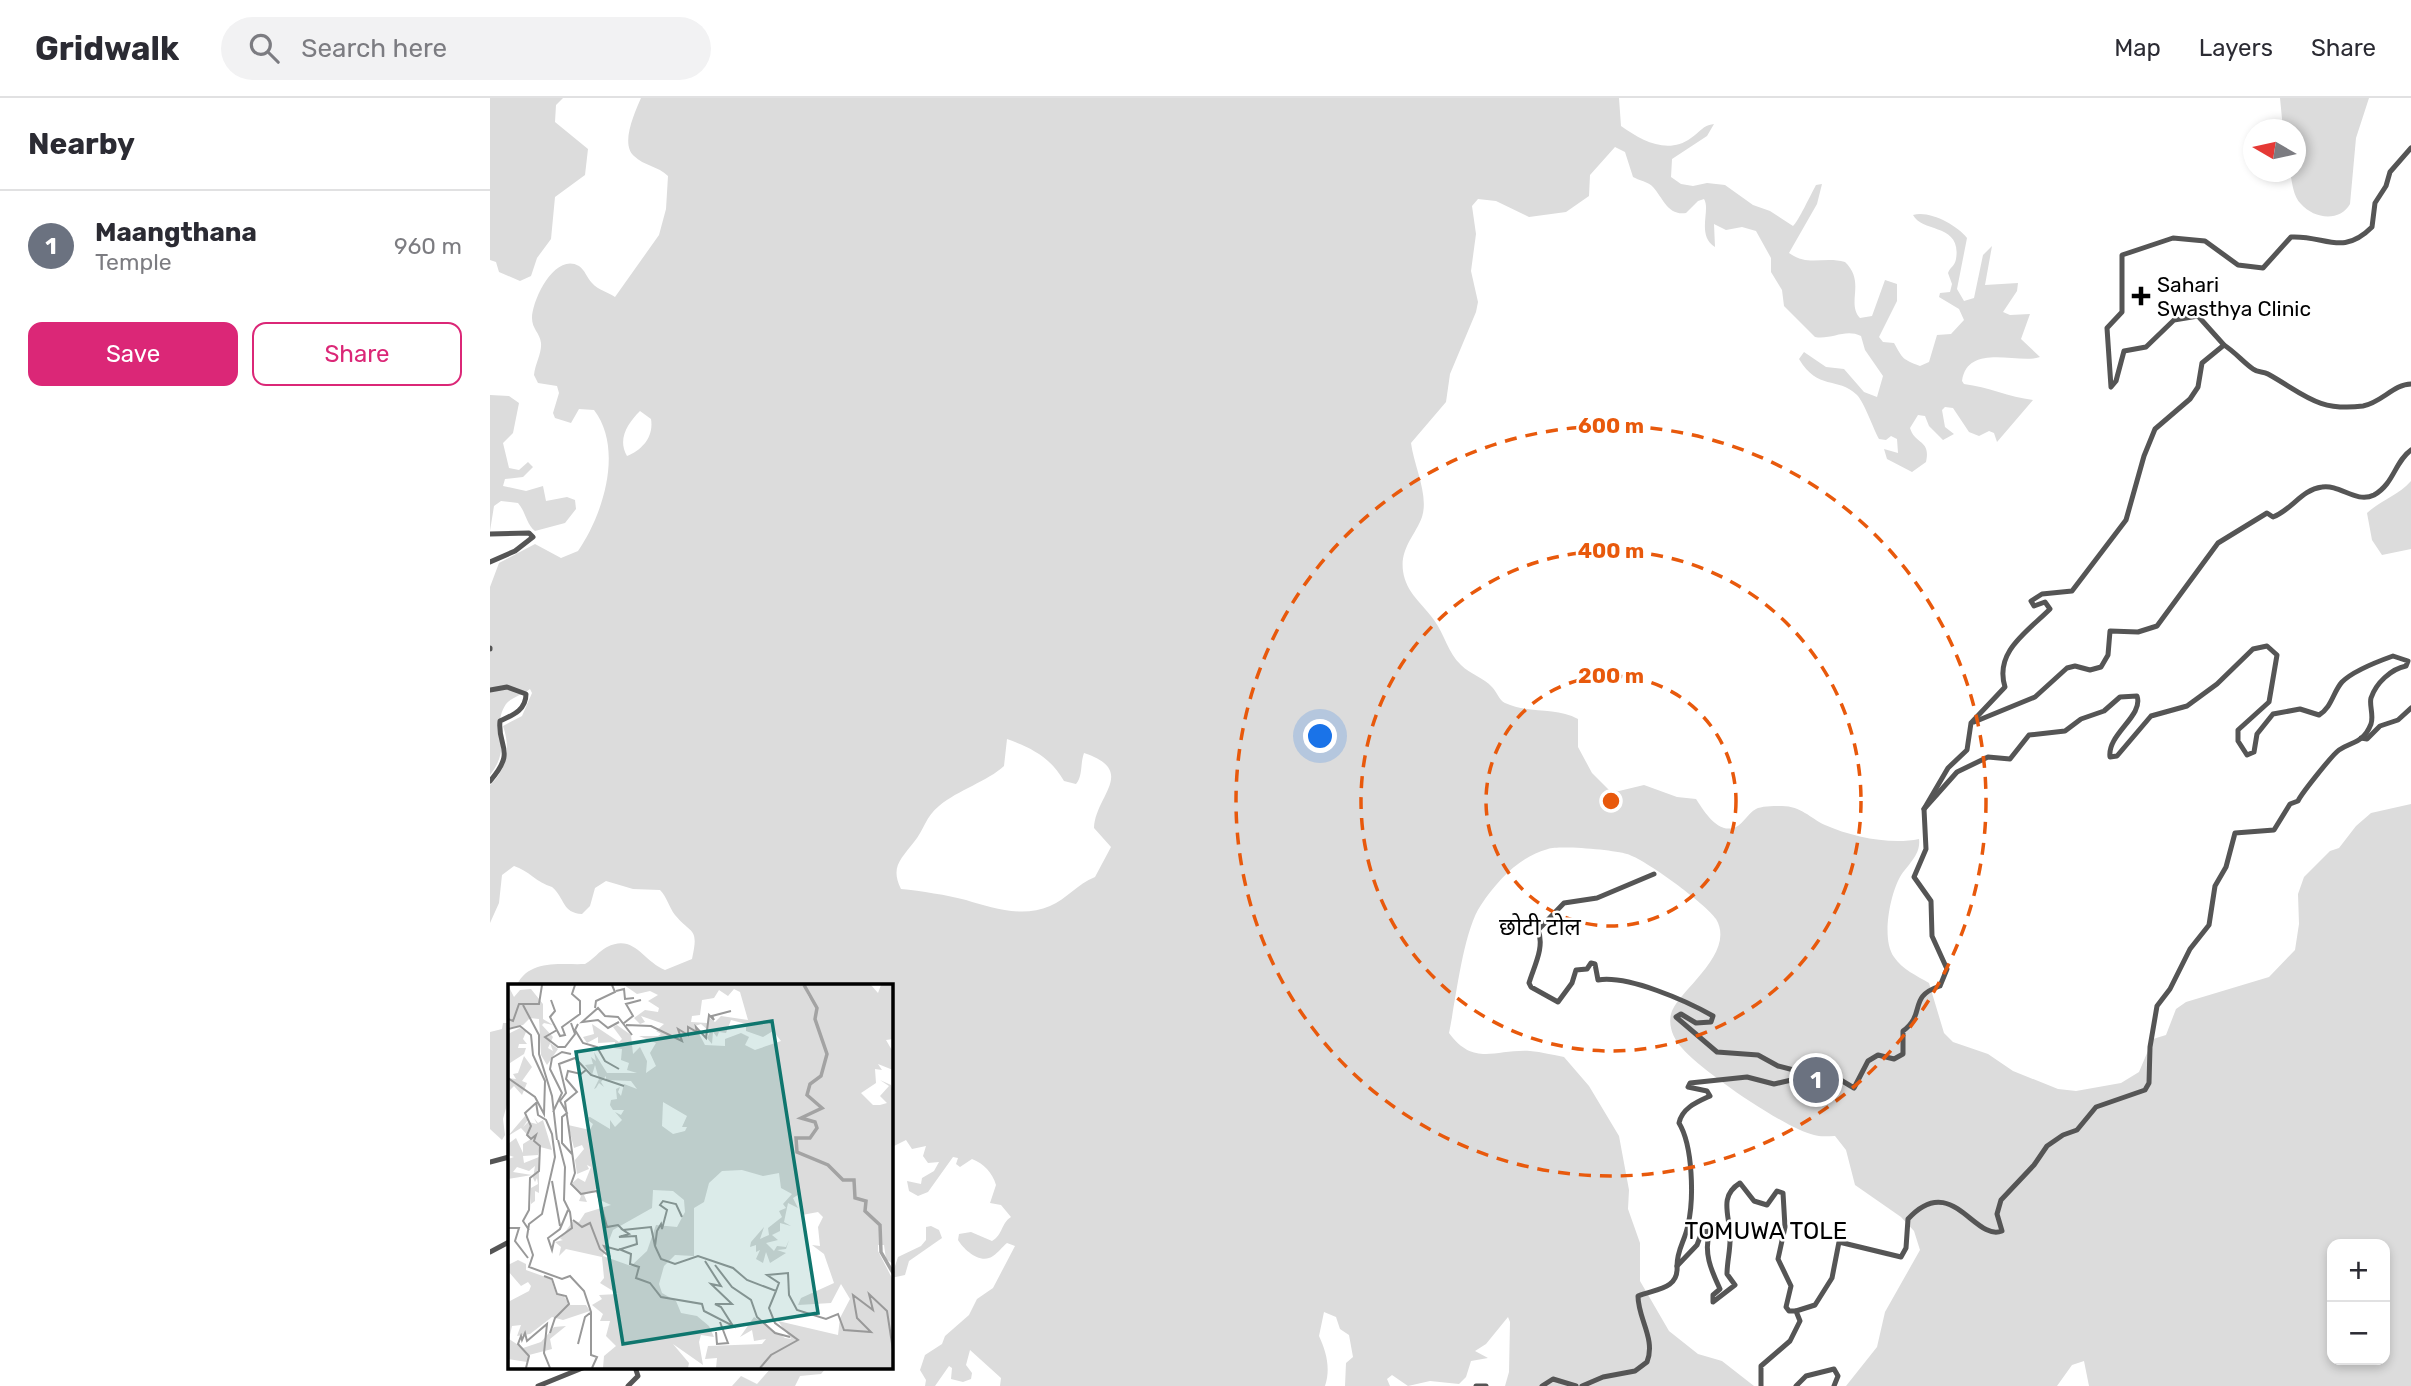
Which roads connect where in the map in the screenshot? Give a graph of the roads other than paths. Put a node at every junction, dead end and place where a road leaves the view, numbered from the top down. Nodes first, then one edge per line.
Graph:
1 (2411, 148) edge
2 (2224, 345) junction
3 (2411, 384) edge
4 (2411, 450) edge
5 (490, 534) edge
6 (490, 562) edge
7 (490, 690) edge
8 (2411, 708) edge
9 (1971, 723) junction
10 (2361, 738) junction
11 (490, 781) edge
12 (1924, 809) junction
13 (1654, 874) dead end
14 (1813, 1075) junction
15 (508, 1157) edge
16 (490, 1162) edge
17 (508, 1243) edge
18 (490, 1252) edge
19 (1677, 1266) junction
20 (1796, 1311) junction
21 (582, 1368) edge
22 (635, 1368) edge
23 (538, 1386) edge
24 (628, 1386) edge
25 (1476, 1386) edge
26 (1486, 1386) edge
27 (1542, 1386) edge
28 (1576, 1386) edge
29 (1583, 1386) edge
30 (1761, 1386) edge
31 (1796, 1386) edge
32 (1834, 1386) edge

1 - 2 street
2 - 3 street
2 - 9 street
4 - 9 street
5 - 6 street
7 - 11 street
8 - 10 street
9 - 12 street
10 - 12 street
10 - 20 street
12 - 14 street
13 - 14 street
14 - 19 street
15 - 16 street
17 - 18 street
19 - 20 street
19 - 29 street
20 - 30 street
21 - 23 street
22 - 24 street
25 - 26 street
27 - 28 street
31 - 32 street

